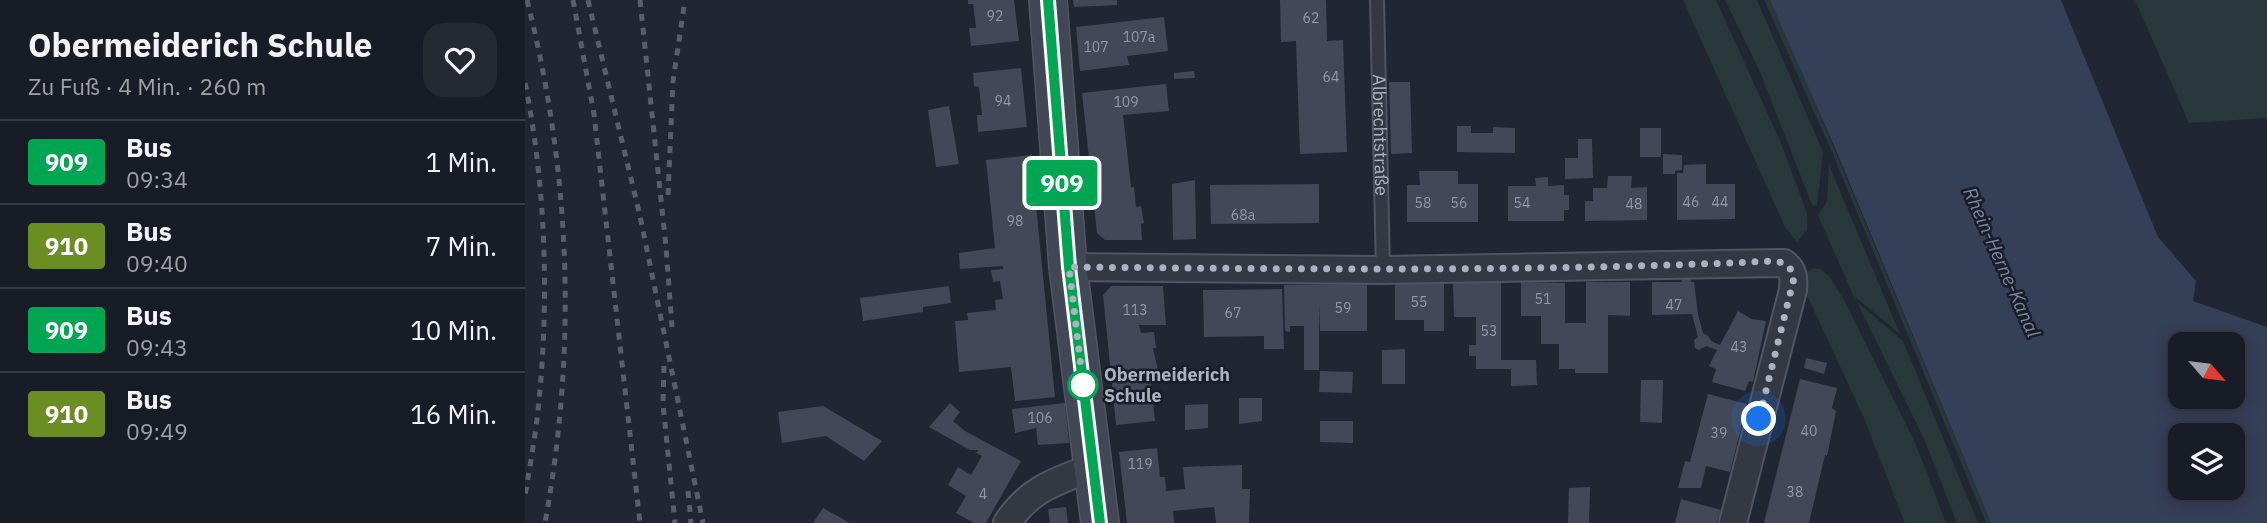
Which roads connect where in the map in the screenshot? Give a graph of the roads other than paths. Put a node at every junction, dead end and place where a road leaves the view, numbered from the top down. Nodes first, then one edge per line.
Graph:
1 (1048, 0) edge
2 (1377, 0) edge
3 (1069, 267) junction
4 (1383, 270) junction
5 (1094, 467) junction
6 (1007, 523) edge
7 (1100, 523) edge
8 (1733, 523) edge

1 - 3 street
2 - 4 lane, Albrechtstraße
3 - 4 street
3 - 5 street
4 - 8 street
5 - 6 street
5 - 7 street

